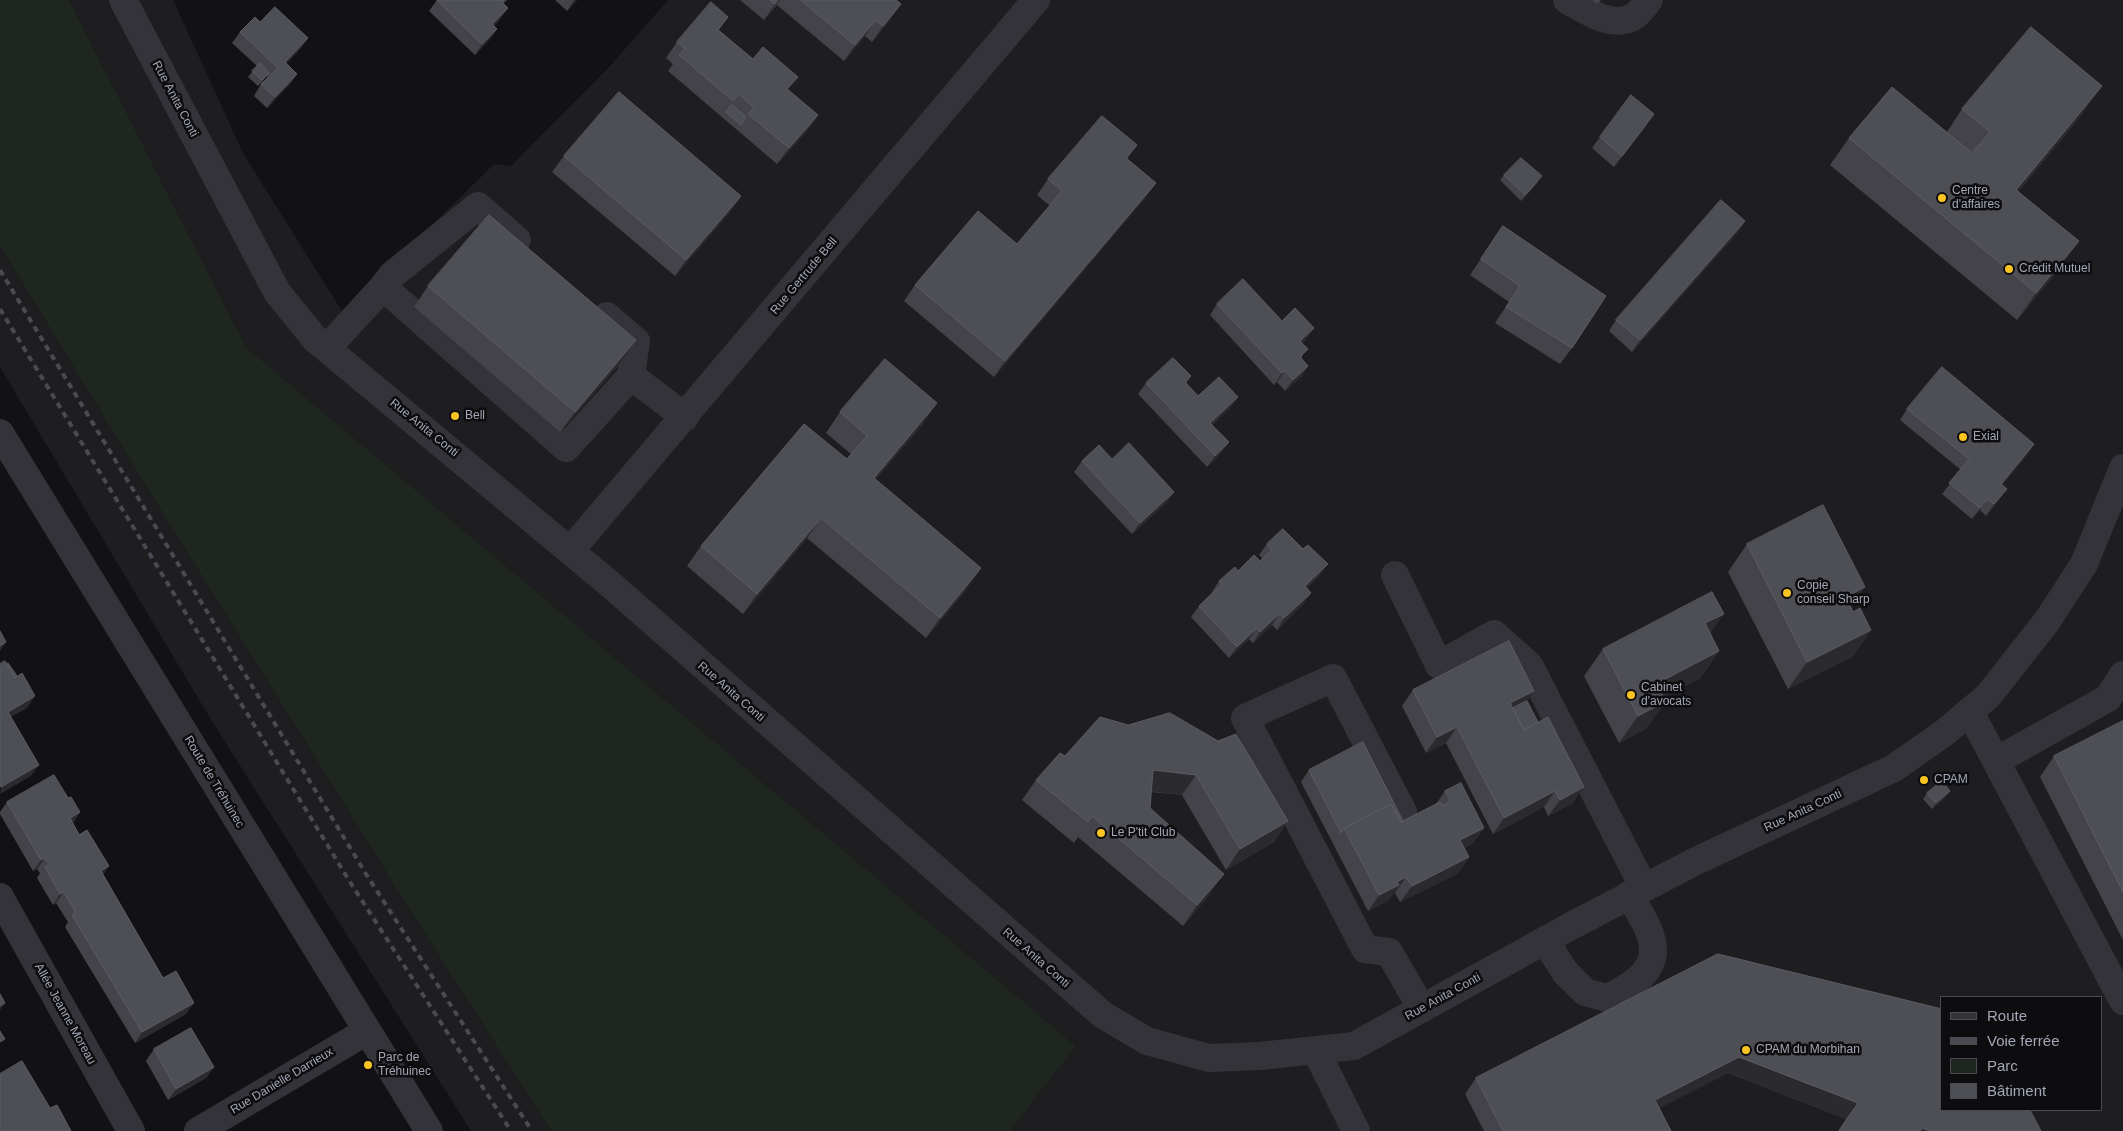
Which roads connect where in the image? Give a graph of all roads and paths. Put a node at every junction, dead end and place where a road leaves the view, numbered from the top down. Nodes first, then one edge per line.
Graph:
1 (123, 0) edge
2 (1036, 0) edge
3 (1567, 0) edge
4 (1649, 0) edge
5 (538, 258) edge
6 (383, 287) junction
7 (591, 302) edge
8 (327, 348) junction
9 (631, 376) junction
10 (685, 417) junction
11 (0, 433) edge
12 (2123, 468) edge
13 (570, 551) junction
14 (1394, 575) dead end
15 (2123, 675) edge
16 (1970, 712) junction
17 (1996, 761) junction
18 (1403, 812) dead end
19 (1637, 892) junction
20 (0, 897) edge
21 (1545, 940) junction
22 (2123, 1001) edge
23 (1422, 1009) junction
24 (367, 1031) junction
25 (1316, 1051) junction
26 (130, 1131) edge
27 (198, 1131) edge
28 (429, 1131) edge
29 (1356, 1131) edge

1 - 8 street, Rue Anita Conti
2 - 10 street, Rue Gertrude Bell
3 - 4 street
5 - 6 street
6 - 8 street
6 - 9 street
7 - 9 street
8 - 13 street, Rue Anita Conti
9 - 10 street
10 - 13 street, Rue Gertrude Bell
11 - 24 street, Route de Tréhuinec
12 - 16 street, Rue Anita Conti
13 - 25 street, Rue Anita Conti
14 - 19 street
15 - 17 street
16 - 17 street
16 - 19 street, Rue Anita Conti
17 - 22 street
18 - 23 street
19 - 21 street, Rue Anita Conti
19 - 21 street
20 - 26 street, Allée Jeanne Moreau
21 - 23 street, Rue Anita Conti
23 - 25 street, Rue Anita Conti
24 - 27 street, Rue Danielle Darrieux
24 - 28 street, Route de Tréhuinec
25 - 29 street

